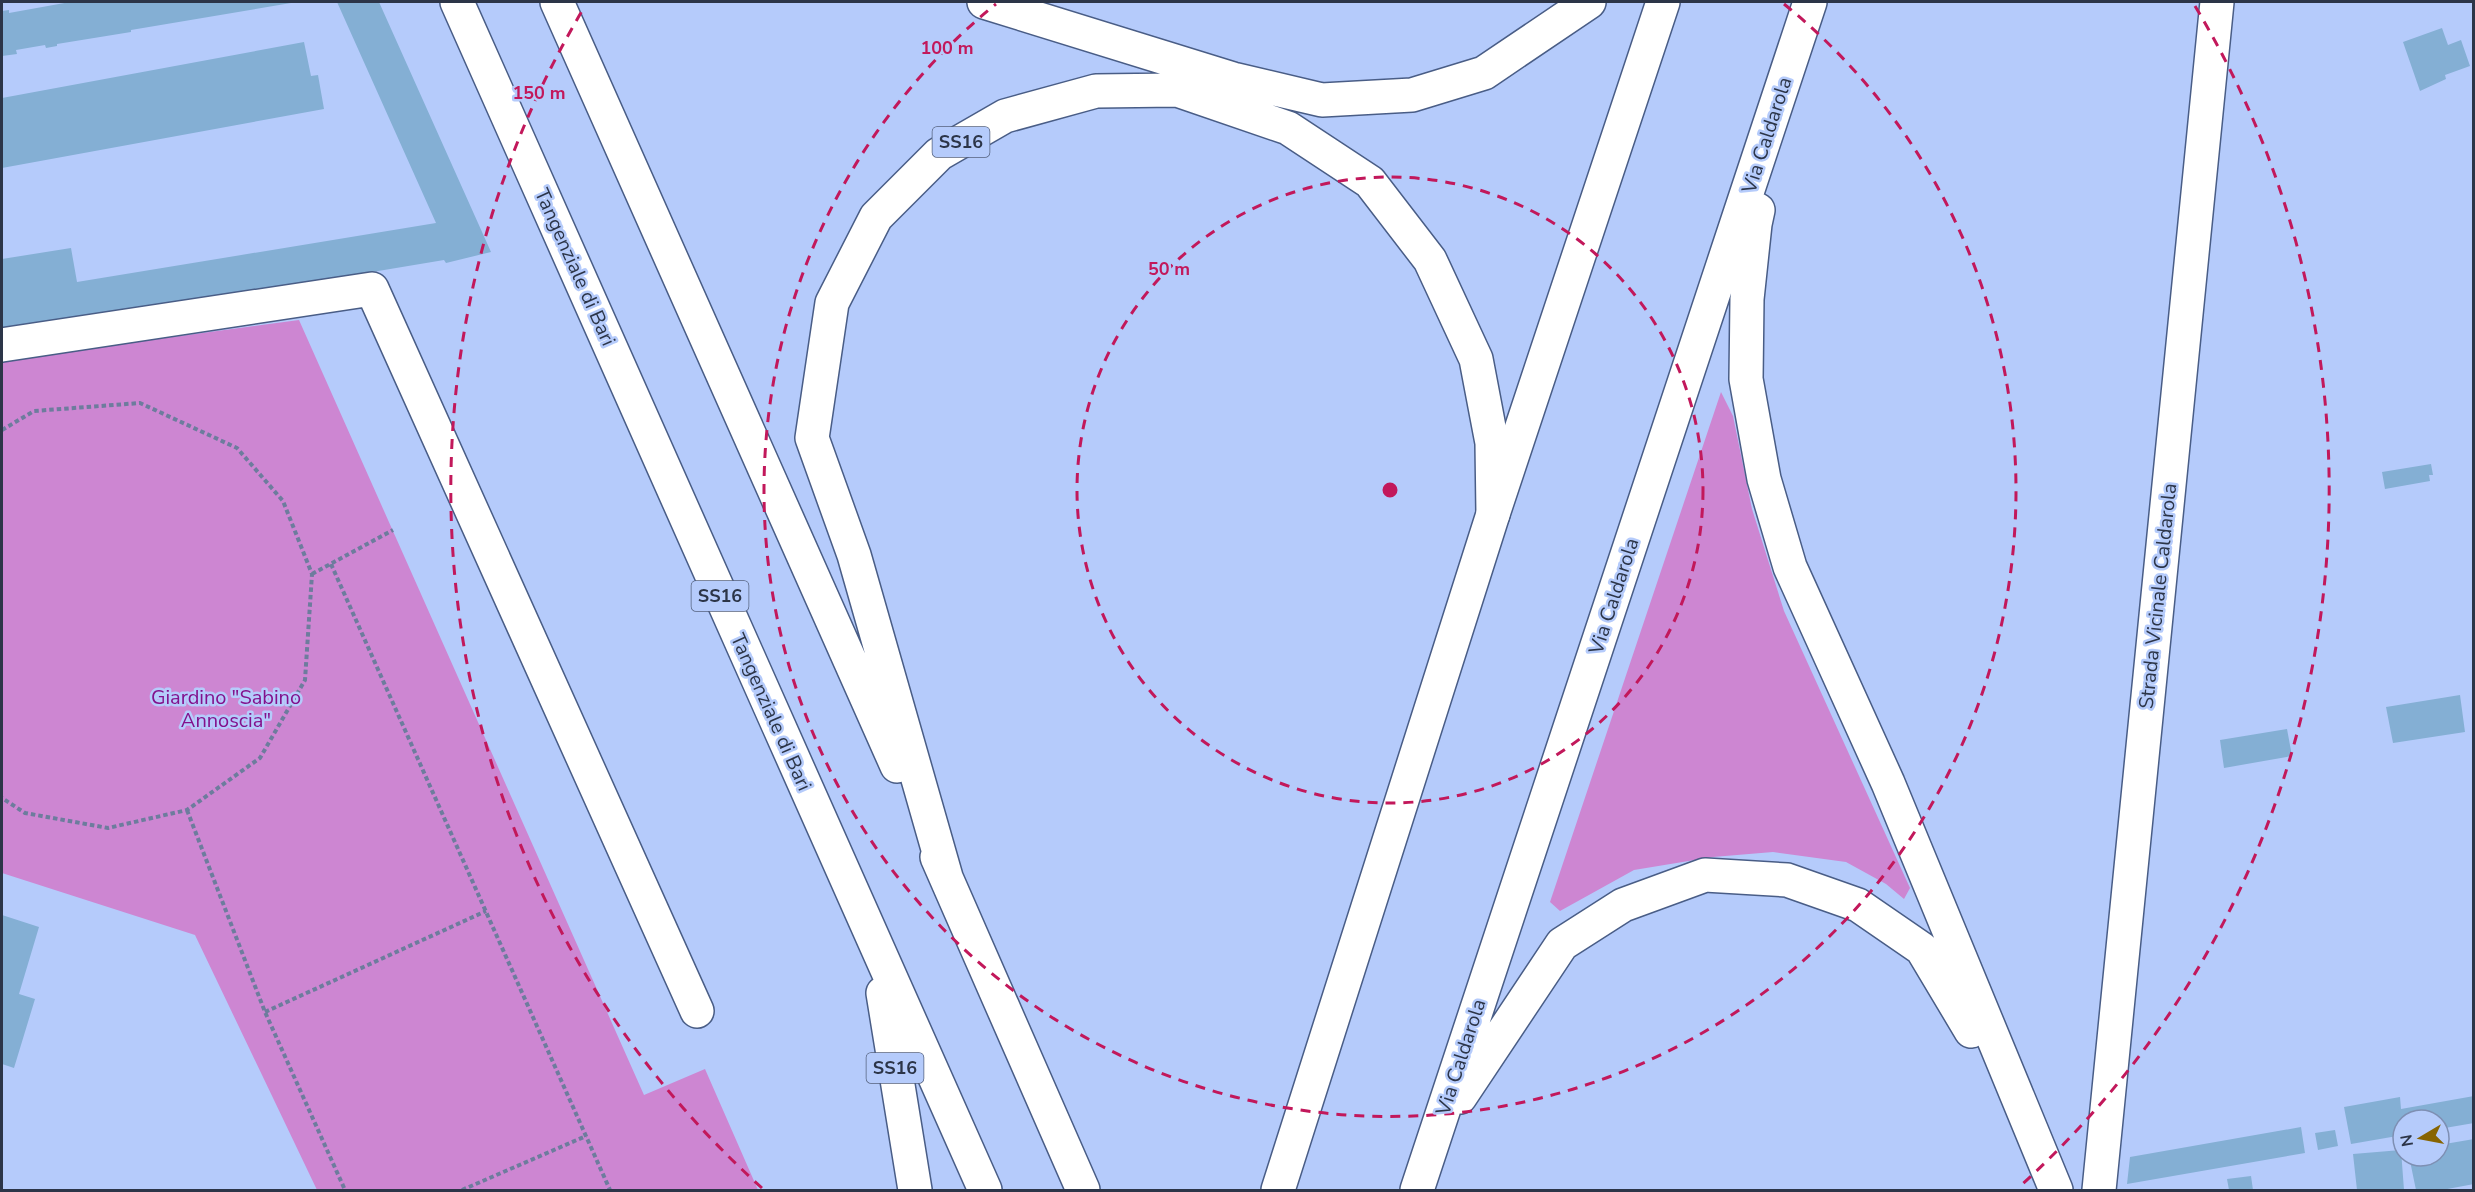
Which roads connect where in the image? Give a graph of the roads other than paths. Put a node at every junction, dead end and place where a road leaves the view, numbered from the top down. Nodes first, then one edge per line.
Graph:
1 (457, 2) edge
2 (557, 2) edge
3 (984, 2) edge
4 (1589, 2) edge
5 (1663, 2) edge
6 (2217, 2) edge
7 (1808, 10) edge
8 (2, 345) edge
9 (1493, 514) junction
10 (946, 877) junction
11 (875, 946) junction
12 (697, 1011) dead end
13 (2026, 1121) junction
14 (1435, 1136) junction
15 (915, 1191) edge
16 (985, 1191) edge
17 (1083, 1191) edge
18 (1278, 1191) edge
19 (1417, 1191) edge
20 (2056, 1191) edge
21 (2099, 1191) edge

1 - 11 main road, Tangenziale di Bari / SS16
2 - 10 main road, SS16
3 - 4 main road
5 - 9 main road
6 - 21 main road, Strada Vicinale Caldarola
7 - 13 main road
7 - 14 main road, Via Caldarola
8 - 12 main road
9 - 10 main road, SS16
9 - 18 main road
10 - 17 main road, SS16
11 - 15 main road, SS16
11 - 16 main road, Tangenziale di Bari / SS16
13 - 14 main road
13 - 20 main road
14 - 19 main road, Via Caldarola

